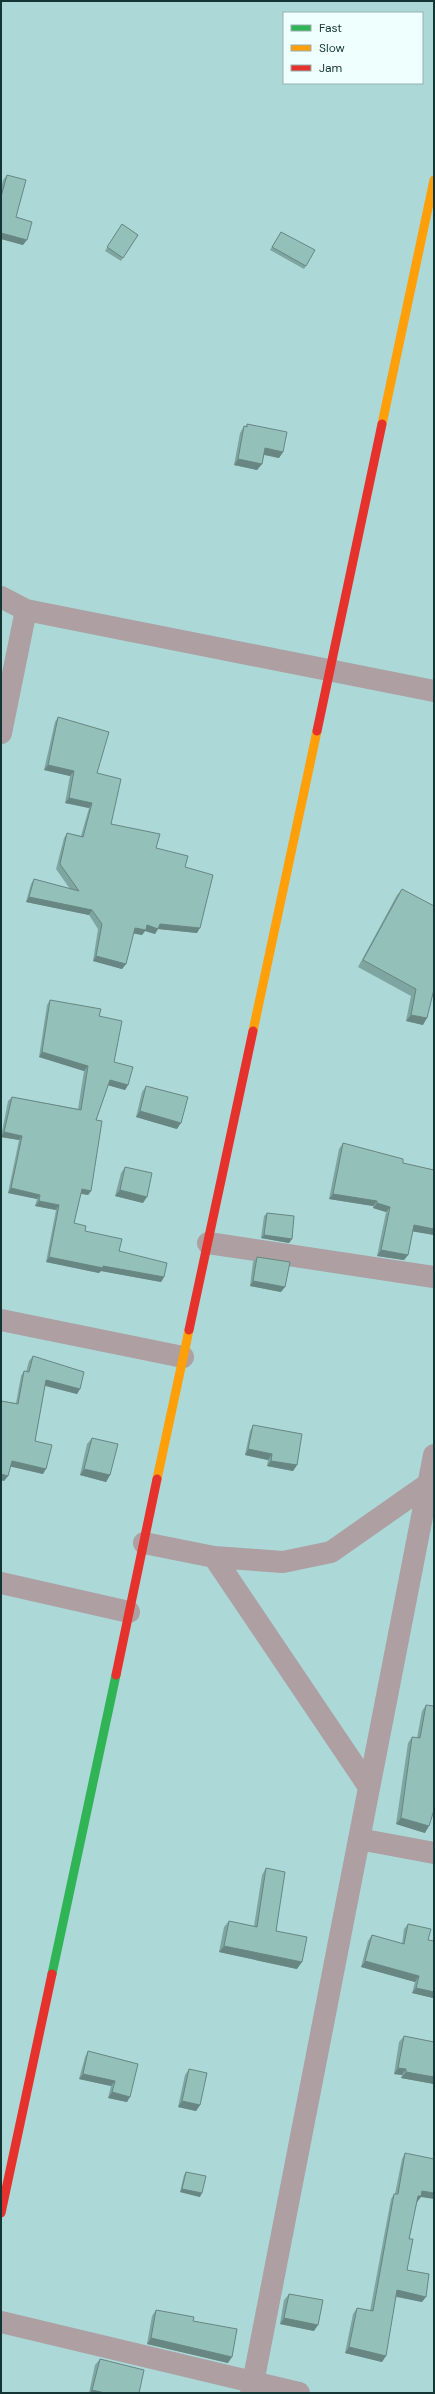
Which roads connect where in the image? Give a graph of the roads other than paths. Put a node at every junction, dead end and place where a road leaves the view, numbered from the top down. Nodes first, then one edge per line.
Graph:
1 (434, 180) edge
2 (1, 597) edge
3 (26, 610) junction
4 (330, 670) junction
5 (434, 691) edge
6 (1, 733) edge
7 (208, 1243) junction
8 (434, 1277) edge
9 (1, 1320) edge
10 (184, 1357) junction
11 (434, 1454) edge
12 (428, 1484) junction
13 (144, 1543) junction
14 (214, 1557) junction
15 (1, 1583) edge
16 (129, 1612) junction
17 (369, 1787) junction
18 (359, 1839) junction
19 (434, 1853) edge
20 (1, 2213) edge
21 (1, 2322) edge
22 (252, 2388) edge
23 (299, 2393) edge

1 - 4 street
2 - 3 street
3 - 4 street
3 - 6 street
4 - 5 street
4 - 7 street
7 - 8 street
7 - 10 street
9 - 10 street
10 - 13 street
11 - 12 street
12 - 14 street
12 - 17 street
13 - 14 street
13 - 16 street
14 - 17 street
15 - 16 street
16 - 20 street
17 - 18 street
18 - 19 street
18 - 22 street
21 - 22 street
22 - 23 street

